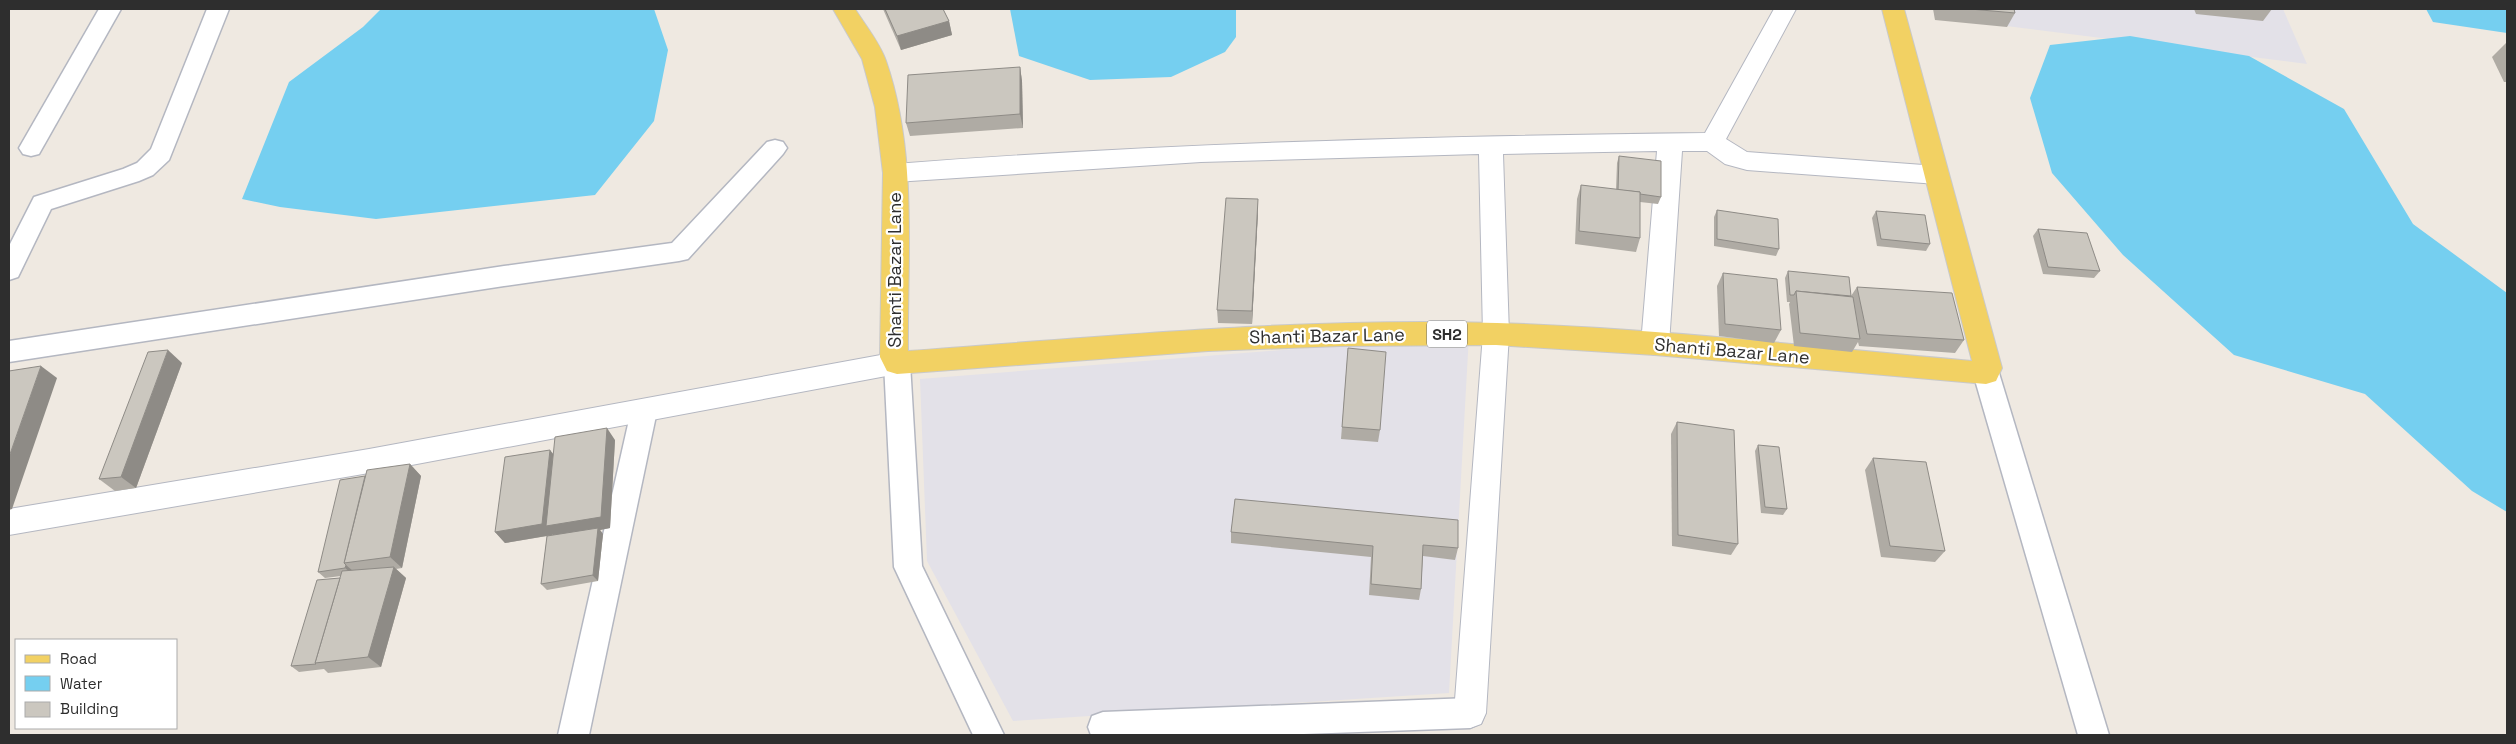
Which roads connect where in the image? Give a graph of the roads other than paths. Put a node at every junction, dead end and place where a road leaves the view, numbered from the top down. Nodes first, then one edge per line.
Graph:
1 (110, 9) edge
2 (218, 9) edge
3 (844, 9) edge
4 (1785, 9) edge
5 (1893, 9) edge
6 (1670, 142) junction
7 (1712, 142) junction
8 (1490, 146) junction
9 (31, 148) dead end
10 (775, 148) dead end
11 (895, 173) junction
12 (1937, 175) junction
13 (9, 270) edge
14 (1496, 334) junction
15 (1656, 344) junction
16 (9, 352) edge
17 (897, 364) junction
18 (1986, 373) junction
19 (644, 410) junction
20 (9, 522) edge
21 (1470, 713) joint
22 (1103, 727) dead end
23 (573, 735) edge
24 (989, 735) edge
25 (2094, 735) edge

1 - 9 lane
2 - 13 lane
3 - 11 main road, Shanti Bazar Lane
4 - 7 street
5 - 12 main road
6 - 7 street
6 - 8 street
6 - 15 street
7 - 12 street
8 - 11 street
8 - 14 street
10 - 16 lane
11 - 17 main road, Shanti Bazar Lane
12 - 18 main road
14 - 15 main road, Shanti Bazar Lane / SH2
14 - 17 main road, Shanti Bazar Lane / SH2
14 - 21 street
15 - 18 main road, Shanti Bazar Lane / SH2
17 - 19 street
17 - 24 lane
18 - 25 lane
19 - 20 street
19 - 23 lane
21 - 22 lane

